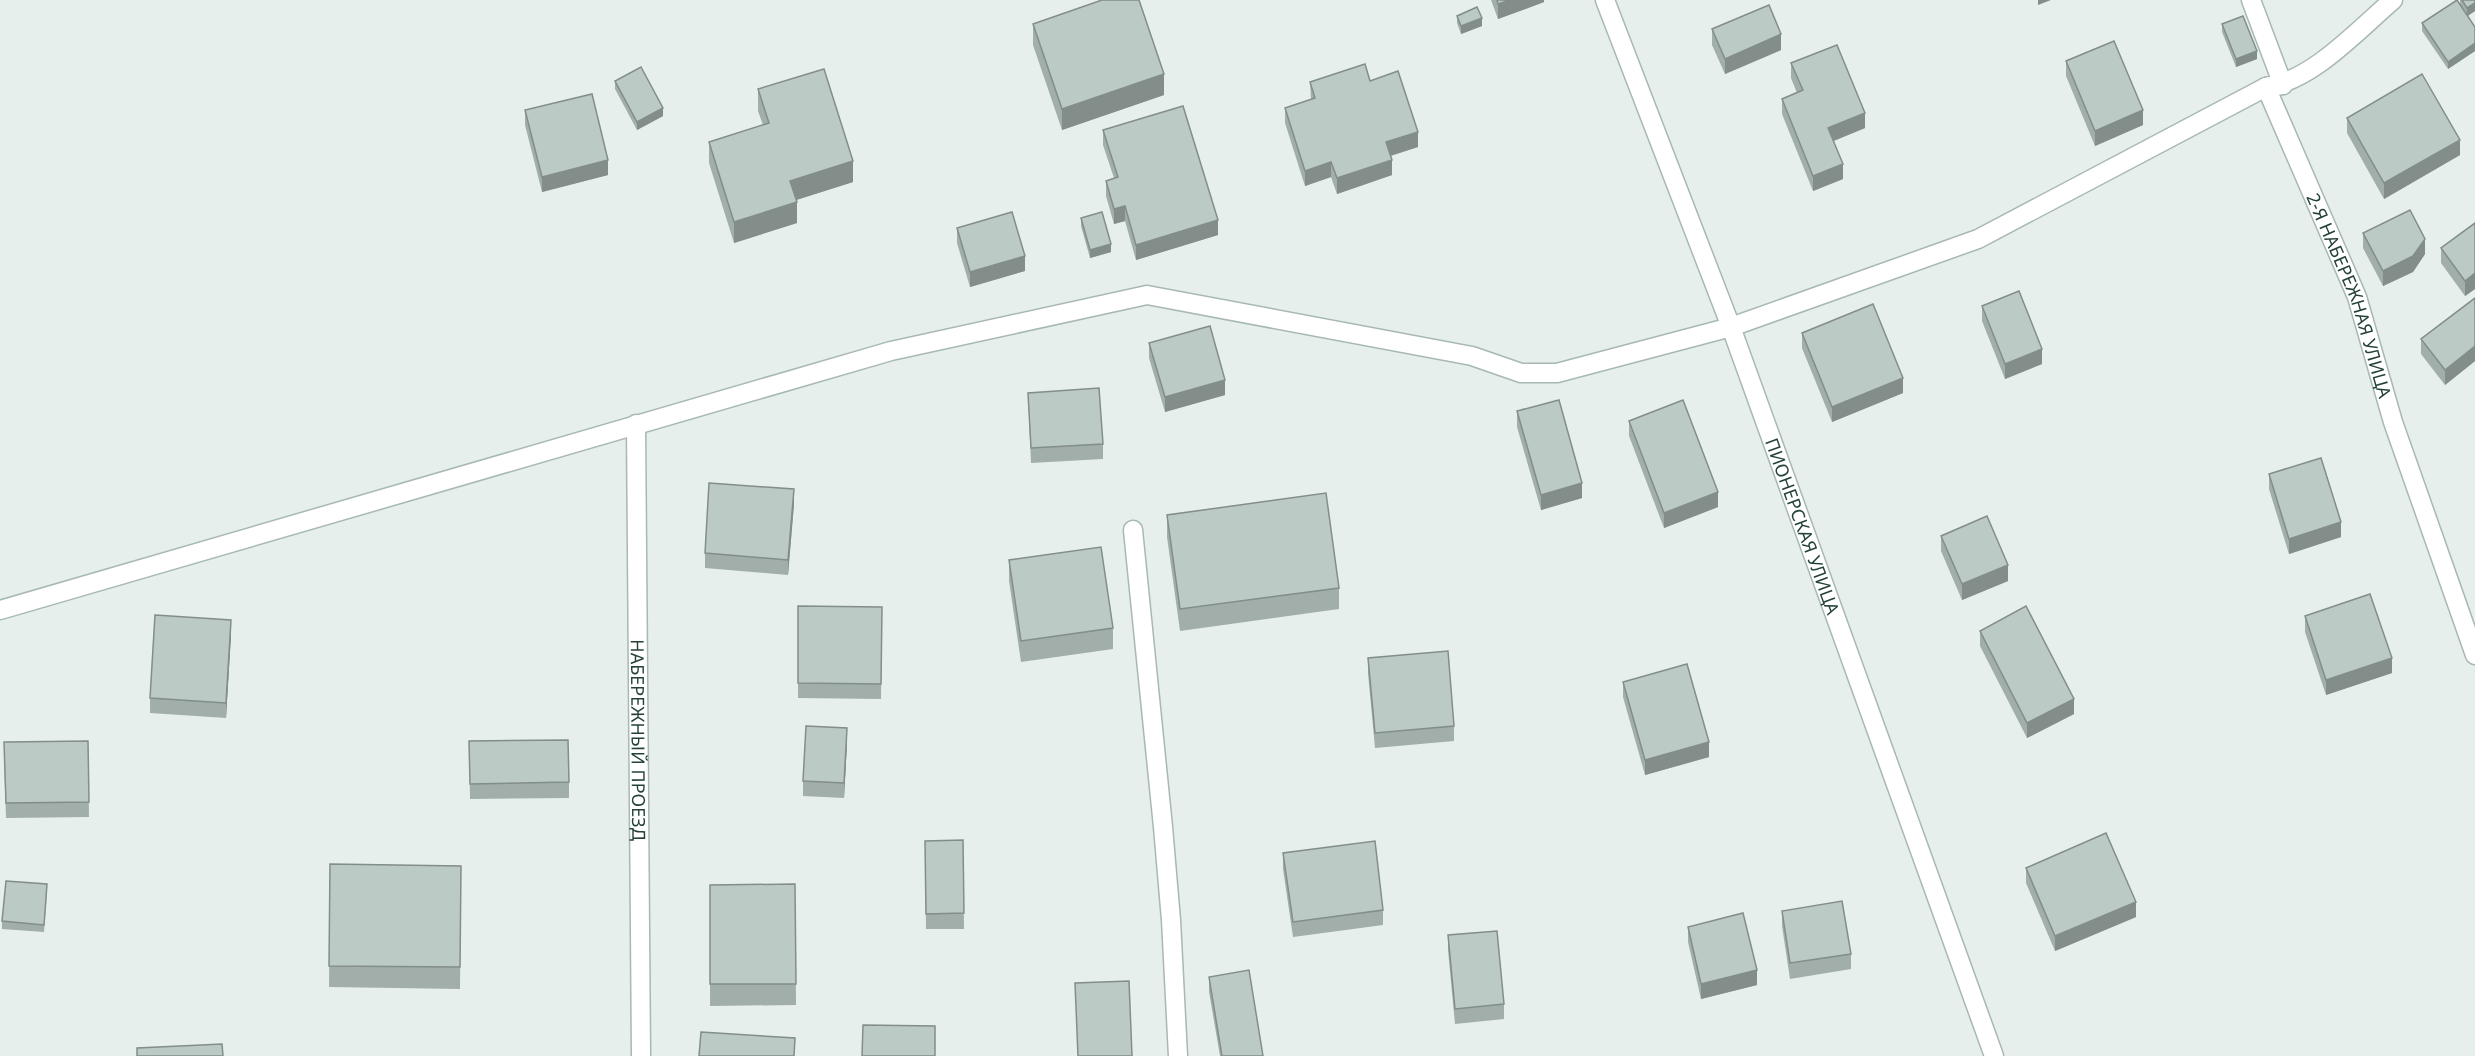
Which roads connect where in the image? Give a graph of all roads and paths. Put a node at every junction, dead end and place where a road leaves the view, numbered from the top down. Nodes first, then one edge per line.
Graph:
1 (1605, 0) edge
2 (2250, 0) edge
3 (2393, 0) edge
4 (2275, 86) junction
5 (1731, 327) junction
6 (636, 424) junction
7 (1133, 530) dead end
8 (0, 610) edge
9 (2475, 655) edge
10 (641, 1056) edge
11 (1178, 1056) edge
12 (1994, 1056) edge

1 - 5 street, ПИОНЕРСКАЯ УЛИЦА
2 - 4 street, 2-Я НАБЕРЕЖНАЯ УЛИЦА
3 - 4 street
4 - 5 street
4 - 9 street, 2-Я НАБЕРЕЖНАЯ УЛИЦА
5 - 6 street
5 - 12 street, ПИОНЕРСКАЯ УЛИЦА
6 - 8 street
6 - 10 street, НАБЕРЕЖНЫЙ ПРОЕЗД
7 - 11 street

